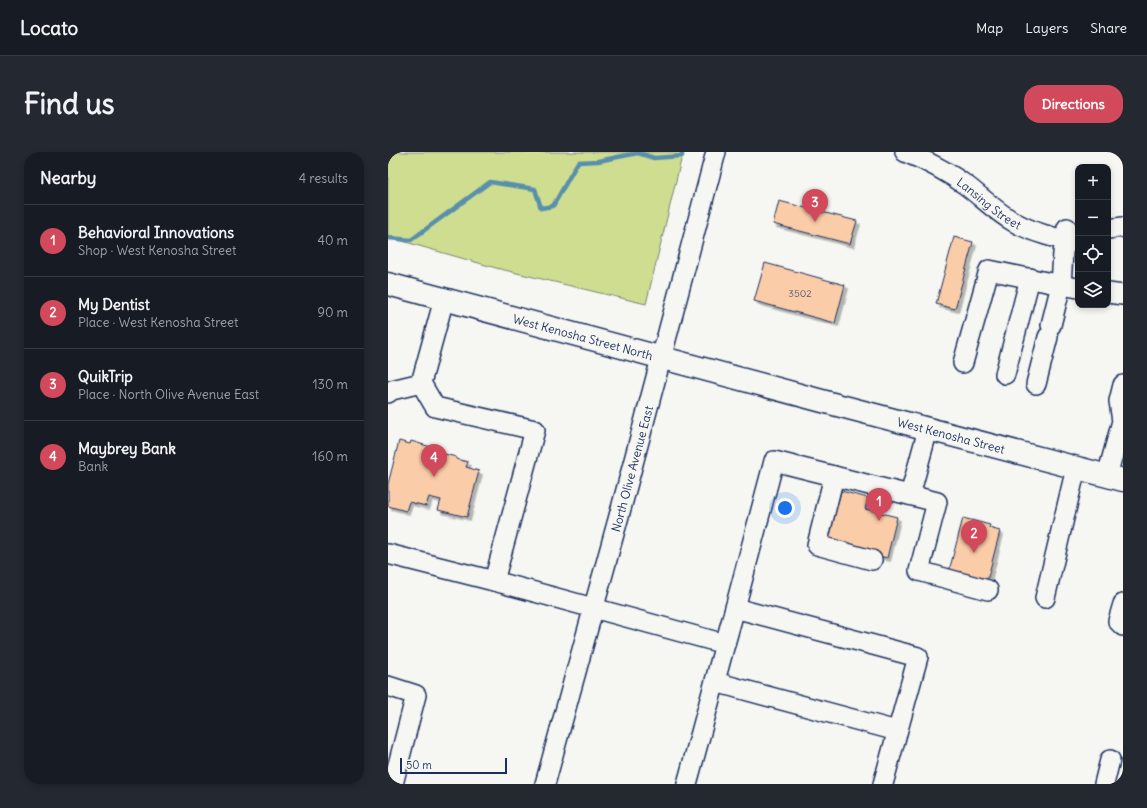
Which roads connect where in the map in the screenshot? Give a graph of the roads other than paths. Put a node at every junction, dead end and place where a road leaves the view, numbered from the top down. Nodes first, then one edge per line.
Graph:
1 (716, 152) edge
2 (905, 152) edge
3 (933, 152) edge
4 (1123, 227) edge
5 (1111, 229) edge
6 (1072, 235) edge
7 (1123, 240) edge
8 (1111, 242) edge
9 (1030, 278) junction
10 (388, 284) edge
11 (1070, 286) edge
12 (1111, 293) edge
13 (1123, 295) edge
14 (444, 299) junction
15 (662, 358) junction
16 (963, 363) dead end
17 (1005, 374) dead end
18 (421, 383) junction
19 (1036, 384) dead end
20 (1123, 385) edge
21 (779, 390) joint
22 (388, 393) edge
23 (1122, 422) edge
24 (928, 429) junction
25 (1076, 468) junction
26 (834, 476) junction
27 (1115, 478) edge
28 (910, 495) junction
29 (388, 554) edge
30 (872, 560) dead end
31 (494, 581) junction
32 (988, 590) dead end
33 (1044, 598) dead end
34 (1123, 604) edge
35 (594, 608) junction
36 (734, 608) junction
37 (1123, 626) edge
38 (725, 644) junction
39 (715, 682) junction
40 (388, 686) edge
41 (897, 731) junction
42 (1110, 760) dead end
43 (393, 784) edge
44 (545, 784) edge
45 (687, 784) edge
46 (883, 784) edge
47 (1104, 784) edge

1 - 15 street, North Olive Avenue East
2 - 6 street, Lansing Street
3 - 6 street, Lansing Street
4 - 5 street
6 - 11 street
7 - 8 street
9 - 11 street
9 - 16 street
9 - 17 street
10 - 14 main road, West Kenosha Street North
11 - 19 street
12 - 13 street
14 - 15 main road, West Kenosha Street North
14 - 18 street
15 - 21 main road, West Kenosha Street North
15 - 35 street, North Olive Avenue East
18 - 22 street
18 - 31 street
20 - 23 street
21 - 24 main road, West Kenosha Street
23 - 27 street
24 - 25 main road, West Kenosha Street
24 - 28 street
25 - 27 main road, West Kenosha Street
25 - 33 street
26 - 28 street
26 - 30 street
26 - 36 street
28 - 32 street
29 - 31 street
31 - 35 street
34 - 37 street
35 - 38 street
35 - 44 street, North Olive Avenue East
36 - 38 street
36 - 41 street
38 - 39 street
39 - 41 street
39 - 45 street
40 - 43 street
41 - 46 street
42 - 47 street

